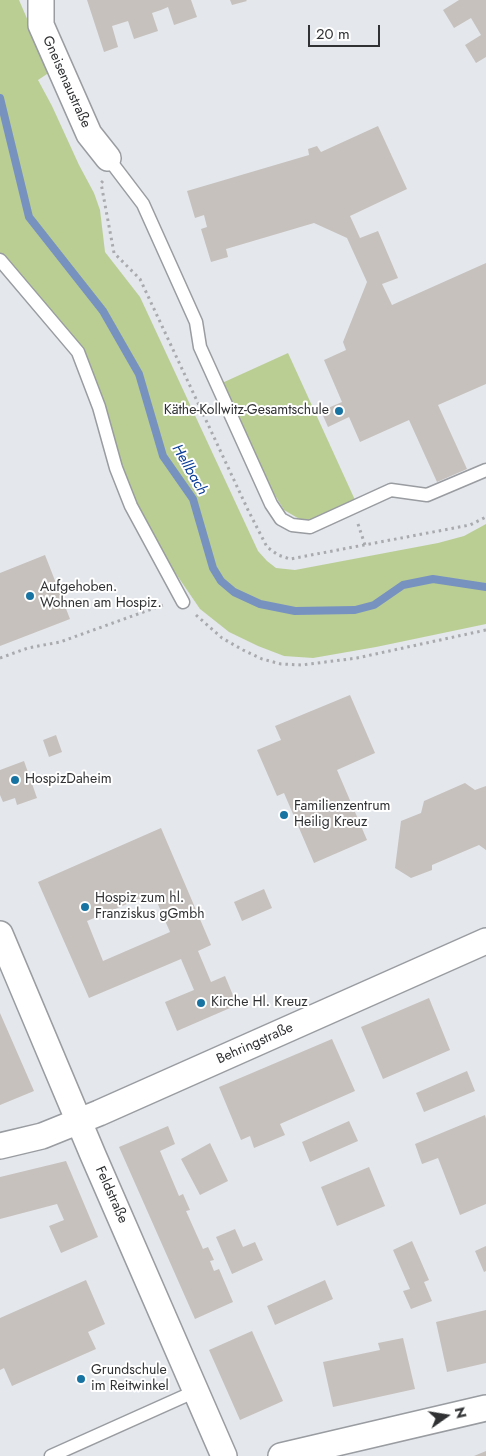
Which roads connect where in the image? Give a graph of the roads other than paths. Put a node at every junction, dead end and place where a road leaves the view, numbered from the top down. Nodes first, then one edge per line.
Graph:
1 (41, 0) edge
2 (108, 158) joint
3 (0, 260) edge
4 (486, 470) edge
5 (183, 602) road end
6 (0, 934) edge
7 (486, 941) edge
8 (79, 1121) junction
9 (0, 1146) edge
10 (196, 1391) junction
11 (486, 1408) edge
12 (51, 1456) edge
13 (224, 1456) edge
14 (281, 1456) edge

1 - 2 street, Gneisenaustraße
2 - 4 lane
3 - 5 lane
6 - 8 street, Feldstraße
7 - 8 street, Behringstraße
8 - 9 street, Behringstraße
8 - 10 street, Feldstraße
10 - 12 lane
10 - 13 street, Feldstraße
11 - 14 street

